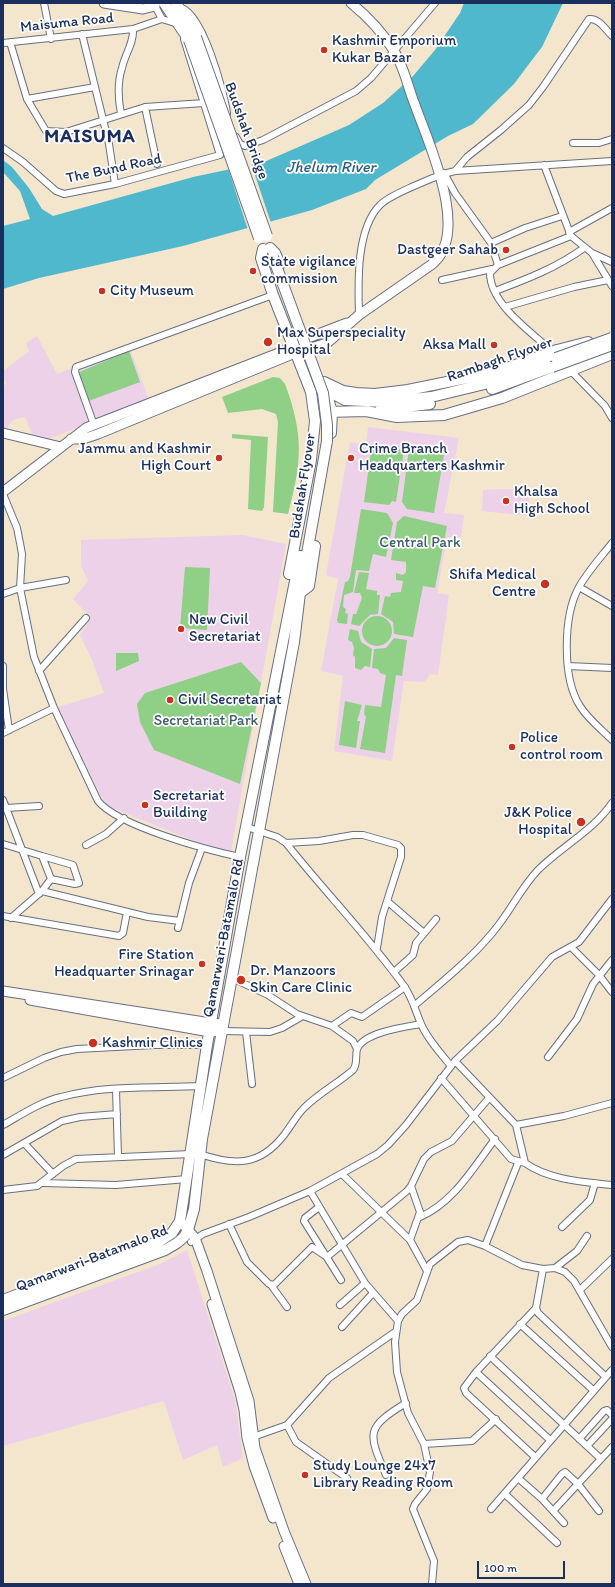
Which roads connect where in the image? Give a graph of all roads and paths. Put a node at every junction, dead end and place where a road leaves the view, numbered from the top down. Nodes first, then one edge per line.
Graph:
1 (44, 3) edge
2 (104, 3) edge
3 (351, 3) edge
4 (435, 3) edge
5 (158, 4) edge
6 (177, 5) edge
7 (162, 19) junction
8 (179, 25) junction
9 (133, 29) junction
10 (82, 34) junction
11 (612, 36) edge
12 (190, 37) junction
13 (51, 39) junction
14 (10, 42) junction
15 (3, 43) edge
16 (395, 52) junction
17 (95, 87) junction
18 (27, 99) junction
19 (204, 102) junction
20 (145, 107) junction
21 (122, 114) junction
22 (103, 121) junction
23 (612, 139) edge
24 (573, 143) dead end
25 (3, 148) edge
26 (612, 161) edge
27 (157, 164) dead end
28 (544, 165) junction
29 (454, 171) junction
30 (441, 174) junction
31 (115, 184) junction
32 (612, 208) edge
33 (562, 216) junction
34 (570, 234) junction
35 (491, 243) junction
36 (584, 248) junction
37 (268, 253) junction
38 (592, 253) junction
39 (612, 262) edge
40 (498, 266) junction
41 (492, 269) junction
42 (442, 280) dead end
43 (610, 283) edge
44 (495, 291) junction
45 (273, 295) junction
46 (505, 307) junction
47 (359, 315) junction
48 (351, 321) junction
49 (612, 333) edge
50 (308, 338) junction
51 (612, 338) edge
52 (612, 345) edge
53 (294, 349) junction
54 (311, 349) junction
55 (552, 351) junction
56 (612, 354) edge
57 (570, 370) junction
58 (325, 386) junction
59 (375, 394) junction
60 (416, 399) junction
61 (366, 411) junction
62 (332, 412) junction
63 (314, 413) junction
64 (612, 418) edge
65 (94, 425) junction
66 (3, 432) edge
67 (71, 438) junction
68 (61, 447) junction
69 (3, 493) edge
70 (612, 543) edge
71 (66, 580) dead end
72 (579, 587) junction
73 (20, 588) junction
74 (296, 593) junction
75 (3, 594) edge
76 (612, 606) edge
77 (86, 618) dead end
78 (3, 666) edge
79 (568, 666) junction
80 (612, 668) edge
81 (39, 671) junction
82 (54, 708) junction
83 (6, 732) edge
84 (612, 740) edge
85 (3, 800) edge
86 (612, 802) edge
87 (39, 806) dead end
88 (6, 808) junction
89 (124, 818) junction
90 (246, 827) junction
91 (259, 830) junction
92 (286, 843) junction
93 (3, 844) edge
94 (86, 845) dead end
95 (202, 848) junction
96 (22, 849) junction
97 (42, 856) junction
98 (240, 857) junction
99 (51, 879) junction
100 (40, 892) junction
101 (612, 899) edge
102 (387, 901) junction
103 (127, 912) junction
104 (3, 916) edge
105 (11, 918) junction
106 (436, 919) dead end
107 (180, 921) junction
108 (178, 928) dead end
109 (424, 933) junction
110 (571, 947) junction
111 (377, 948) junction
112 (612, 960) edge
113 (394, 972) junction
114 (599, 975) junction
115 (232, 978) junction
116 (405, 987) junction
117 (3, 991) edge
118 (612, 992) edge
119 (3, 997) edge
120 (415, 1005) junction
121 (301, 1017) junction
122 (421, 1024) junction
123 (332, 1026) junction
124 (222, 1027) junction
125 (211, 1028) junction
126 (246, 1032) junction
127 (207, 1045) junction
128 (357, 1049) junction
129 (548, 1057) dead end
130 (453, 1064) junction
131 (3, 1078) edge
132 (441, 1078) junction
133 (252, 1084) dead end
134 (200, 1086) junction
135 (116, 1090) junction
136 (489, 1098) junction
137 (612, 1103) edge
138 (117, 1114) junction
139 (474, 1114) junction
140 (516, 1124) junction
141 (3, 1125) edge
142 (495, 1139) junction
143 (24, 1143) junction
144 (196, 1154) junction
145 (3, 1155) edge
146 (118, 1156) junction
147 (518, 1162) junction
148 (525, 1164) junction
149 (53, 1174) junction
150 (342, 1174) junction
151 (187, 1178) junction
152 (43, 1183) junction
153 (594, 1184) junction
154 (612, 1185) edge
155 (411, 1186) junction
156 (3, 1190) edge
157 (310, 1191) junction
158 (319, 1207) junction
159 (381, 1212) junction
160 (420, 1217) junction
161 (229, 1224) junction
162 (177, 1225) junction
163 (562, 1227) dead end
164 (190, 1236) junction
165 (587, 1236) dead end
166 (410, 1240) junction
167 (342, 1244) junction
168 (486, 1246) junction
169 (327, 1257) junction
170 (612, 1259) edge
171 (555, 1268) junction
172 (543, 1269) junction
173 (427, 1270) junction
174 (342, 1280) dead end
175 (365, 1283) junction
176 (271, 1285) junction
177 (580, 1290) junction
178 (374, 1293) junction
179 (3, 1300) edge
180 (340, 1305) dead end
181 (288, 1307) dead end
182 (536, 1308) junction
183 (3, 1310) edge
184 (398, 1321) junction
185 (520, 1324) junction
186 (342, 1328) dead end
187 (395, 1332) junction
188 (610, 1338) edge
189 (612, 1347) edge
190 (490, 1356) junction
191 (612, 1370) edge
192 (476, 1372) junction
193 (606, 1377) junction
194 (593, 1390) junction
195 (406, 1403) junction
196 (612, 1415) edge
197 (496, 1419) junction
198 (612, 1419) edge
199 (563, 1424) junction
200 (288, 1425) junction
201 (253, 1437) junction
202 (579, 1439) junction
203 (550, 1440) junction
204 (424, 1444) junction
205 (587, 1446) junction
206 (612, 1447) edge
207 (535, 1457) junction
208 (601, 1459) junction
209 (386, 1475) dead end
210 (347, 1478) dead end
211 (518, 1478) junction
212 (578, 1484) junction
213 (505, 1494) junction
214 (542, 1499) junction
215 (491, 1509) dead end
216 (553, 1511) junction
217 (599, 1511) dead end
218 (564, 1522) dead end
219 (557, 1543) dead end
220 (299, 1584) edge
221 (306, 1584) edge
222 (432, 1584) edge

1 - 13 street
2 - 5 main road
3 - 16 main road
4 - 16 street
5 - 7 street
5 - 8 main road
6 - 12 main road
6 - 16 street
7 - 8 street
7 - 9 street, Maisuma Road
8 - 12 main road
9 - 10 street, Maisuma Road
9 - 21 street, Maisuma Road
10 - 13 street, Maisuma Road
10 - 17 street
11 - 29 street
12 - 19 street
12 - 37 main road, Budshah Bridge, bridge
13 - 14 street, Maisuma Road
14 - 15 street, Maisuma Road
14 - 18 street
16 - 30 main road
17 - 18 street
17 - 22 street
18 - 22 street
19 - 20 street
19 - 31 street, The Bund Road
20 - 21 street
20 - 27 street
21 - 22 street
22 - 31 street
23 - 24 street
25 - 31 street, The Bund Road
26 - 28 street
28 - 29 street
28 - 33 street
29 - 30 street
30 - 35 street
30 - 47 street
30 - 47 main road
32 - 34 street
33 - 34 street
33 - 35 street
34 - 36 street
34 - 40 street
35 - 40 street
36 - 38 street
36 - 44 street
37 - 45 main road
37 - 50 main road
37 - 74 main road, Budshah Flyover, bridge
38 - 39 street
38 - 43 street
40 - 41 street
41 - 42 street
41 - 44 street
43 - 46 street
44 - 46 street
45 - 53 main road
45 - 65 street
46 - 55 street
47 - 48 main road
48 - 50 main road
48 - 54 main road
49 - 55 main road
50 - 53 main road
50 - 54 main road
51 - 60 main road, Rambagh Flyover, bridge
52 - 61 main road, Rambagh Flyover, bridge
53 - 54 main road
53 - 63 main road
53 - 65 main road
53 - 67 main road
54 - 58 main road
55 - 57 street
55 - 59 main road
56 - 57 main road
57 - 61 main road
57 - 64 street
58 - 59 main road
58 - 60 main road, Rambagh Flyover
58 - 62 main road
59 - 60 main road
61 - 62 main road
62 - 63 main road
62 - 74 main road
63 - 74 main road
65 - 67 main road
66 - 68 main road
67 - 68 main road
68 - 69 main road
69 - 73 street
70 - 72 street
71 - 73 street
72 - 76 street
72 - 79 street
73 - 75 street
73 - 81 street
74 - 90 main road, Qamarwari-Batamalo Rd
74 - 91 main road, Qamarwari-Batamalo Rd
77 - 81 street
78 - 83 street
79 - 80 street
79 - 84 street
81 - 82 street
82 - 83 street
82 - 89 street
85 - 88 street
86 - 120 street
87 - 88 street
88 - 96 street
89 - 94 street
89 - 95 street
90 - 91 street
90 - 98 main road, Qamarwari-Batamalo Rd
91 - 92 street
91 - 115 main road, Qamarwari-Batamalo Rd
92 - 102 street
92 - 111 street
93 - 96 street
95 - 98 street
95 - 107 street
96 - 97 street
96 - 100 street
97 - 99 street
97 - 99 street
98 - 125 main road, Qamarwari-Batamalo Rd
99 - 100 street
100 - 103 street
100 - 105 street
101 - 110 street
102 - 109 street
102 - 111 street
103 - 105 street
103 - 107 street
104 - 105 street
106 - 109 street
107 - 108 street
109 - 113 street
110 - 114 street
110 - 130 street
111 - 113 street
112 - 114 street
113 - 116 street
114 - 118 street
114 - 129 street
115 - 121 street
115 - 124 main road, Qamarwari-Batamalo Rd
116 - 120 street
116 - 123 street
117 - 125 main road
119 - 125 main road
120 - 122 street
121 - 123 street
121 - 126 street
122 - 128 street
122 - 130 street
123 - 128 street
124 - 125 main road
124 - 126 street
124 - 144 main road, Qamarwari-Batamalo Rd
125 - 127 main road, Qamarwari-Batamalo Rd
126 - 133 street
127 - 131 street
127 - 134 main road, Qamarwari-Batamalo Rd
128 - 144 street
130 - 132 street
130 - 136 street
132 - 139 street
132 - 150 street
134 - 135 street
134 - 144 main road, Qamarwari-Batamalo Rd
135 - 138 street
135 - 141 street
136 - 139 street
136 - 140 street
137 - 140 street
138 - 143 street
138 - 146 street
139 - 142 street
139 - 155 street
140 - 148 street
142 - 147 street
142 - 160 street
143 - 145 street
143 - 149 street
144 - 146 street
144 - 151 main road, Qamarwari-Batamalo Rd
144 - 164 main road, Qamarwari-Batamalo Rd
146 - 149 street
147 - 148 street
147 - 168 street
148 - 153 street
149 - 152 street
150 - 157 street
150 - 159 street
151 - 152 street
151 - 162 main road, Qamarwari-Batamalo Rd
152 - 156 street
153 - 154 street
153 - 163 street
155 - 159 street
155 - 160 street
157 - 158 street
157 - 161 street
158 - 167 street
158 - 169 street
159 - 166 street
159 - 167 street
160 - 166 street
161 - 164 street
161 - 176 street
162 - 164 main road
162 - 179 main road, Qamarwari-Batamalo Rd
164 - 183 main road, Qamarwari-Batamalo Rd
164 - 201 main road
164 - 220 main road
165 - 171 street
166 - 173 street
167 - 169 street
167 - 175 street
168 - 172 street
168 - 173 street
169 - 174 street
169 - 176 street
170 - 177 street
171 - 172 street
171 - 177 street
172 - 182 street
173 - 184 street
175 - 178 street
175 - 180 street
176 - 181 street
177 - 188 street
178 - 184 street
178 - 186 street
182 - 185 street
182 - 193 street
184 - 187 street
185 - 190 street
185 - 194 street
187 - 195 street
187 - 200 street
188 - 189 street
190 - 192 street
190 - 199 street
191 - 193 street
192 - 197 street
192 - 203 street
193 - 194 street
194 - 199 street
195 - 204 street
195 - 209 street
196 - 202 street
197 - 204 street
197 - 207 street
198 - 205 street
199 - 202 street
199 - 203 street
200 - 201 street
200 - 210 street
201 - 221 main road
202 - 205 street
203 - 207 street
204 - 222 street
205 - 208 street
206 - 208 street
207 - 211 street
208 - 212 street
211 - 213 street
211 - 214 street
212 - 214 street
212 - 216 street
212 - 217 street
213 - 215 street
213 - 219 street
214 - 216 street
216 - 218 street

